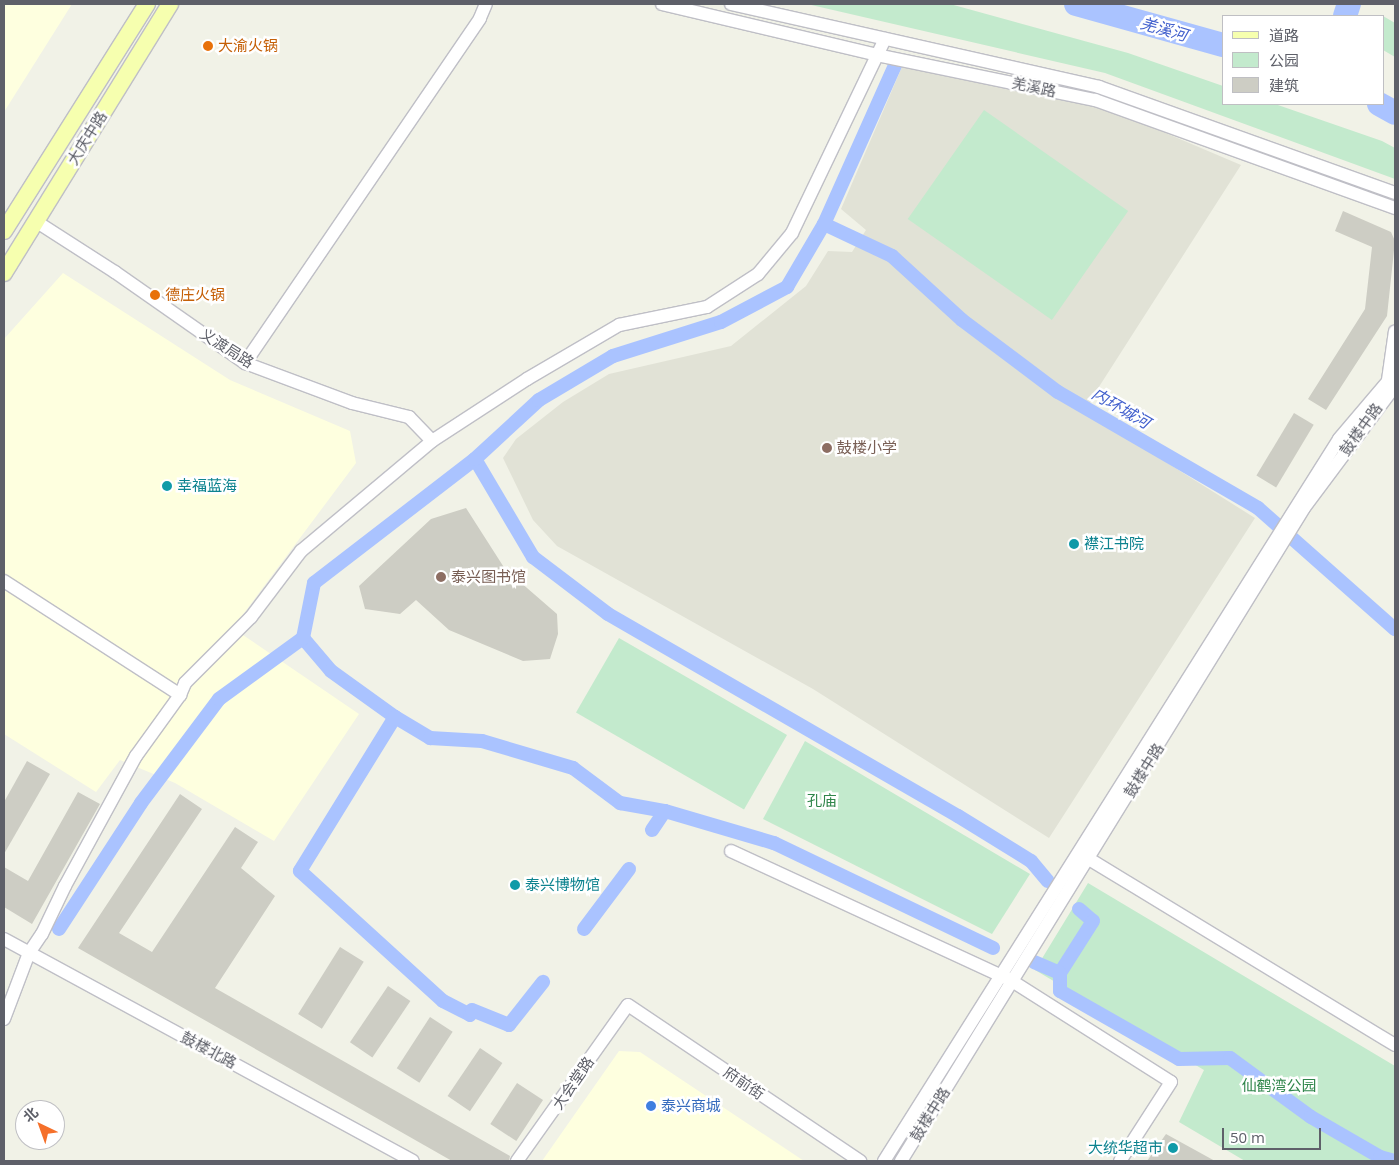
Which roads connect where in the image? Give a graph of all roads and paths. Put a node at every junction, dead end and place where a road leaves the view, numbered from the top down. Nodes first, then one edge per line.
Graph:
1 (147, 4) edge
2 (170, 4) edge
3 (486, 4) edge
4 (662, 4) edge
5 (731, 4) edge
6 (885, 38) junction
7 (878, 55) junction
8 (1395, 193) edge
9 (1395, 208) edge
10 (37, 222) junction
11 (4, 231) edge
12 (4, 273) edge
13 (1395, 331) edge
14 (245, 363) junction
15 (1392, 385) edge
16 (432, 441) junction
17 (1287, 530) junction
18 (4, 582) edge
19 (180, 695) junction
20 (731, 851) dead end
21 (1089, 859) junction
22 (4, 939) edge
23 (30, 953) junction
24 (1000, 975) junction
25 (1012, 981) junction
26 (628, 1005) joint
27 (4, 1019) edge
28 (1395, 1045) edge
29 (413, 1161) edge
30 (517, 1161) edge
31 (860, 1161) edge
32 (884, 1161) edge
33 (901, 1161) edge
34 (1120, 1161) edge

1 - 11 main road, 大庆中路
2 - 10 main road, 大庆中路
3 - 14 street
4 - 7 street, 羌溪路
5 - 6 street, 羌溪路
6 - 7 street
6 - 8 street, 羌溪路
7 - 9 street, 羌溪路
7 - 16 street
10 - 12 main road, 大庆中路
10 - 14 street, 义渡局路
13 - 15 street
14 - 16 street, 义渡局路
15 - 17 street
16 - 19 street
17 - 21 street, 鼓楼中路
17 - 24 street
18 - 19 street
19 - 23 street
20 - 24 street
21 - 25 street, 鼓楼中路
21 - 28 street
22 - 23 street, 鼓楼北路
23 - 27 street
23 - 29 street, 鼓楼北路
24 - 25 street
24 - 32 street
25 - 33 street, 鼓楼中路
25 - 34 street
26 - 30 street, 大会堂路
26 - 31 street, 府前街

